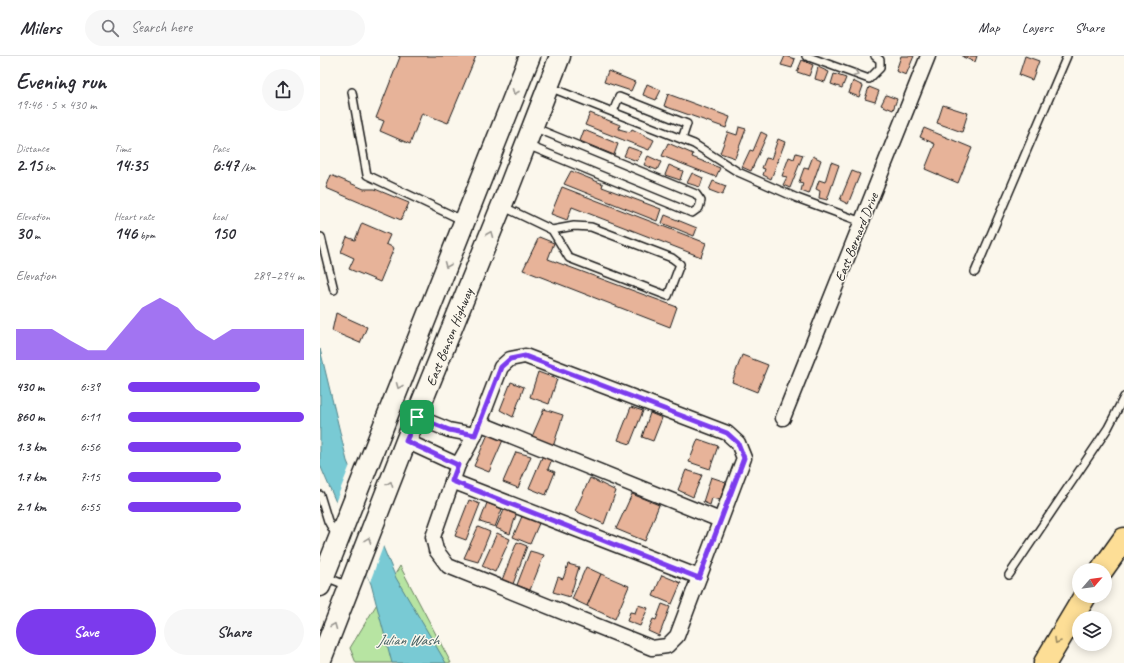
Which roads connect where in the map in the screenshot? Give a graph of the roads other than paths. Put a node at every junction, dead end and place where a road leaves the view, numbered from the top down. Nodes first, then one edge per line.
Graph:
1 (530, 56) edge
2 (560, 56) edge
3 (806, 56) edge
4 (875, 56) edge
5 (928, 56) edge
6 (1067, 56) edge
7 (548, 87) junction
8 (352, 92) dead end
9 (613, 112) junction
10 (529, 136) junction
11 (682, 139) junction
12 (502, 206) junction
13 (464, 221) junction
14 (862, 222) junction
15 (552, 230) junction
16 (322, 237) dead end
17 (455, 245) junction
18 (482, 254) junction
19 (975, 272) dead end
20 (334, 290) dead end
21 (1124, 398) edge
22 (417, 417) junction
23 (783, 418) dead end
24 (477, 429) junction
25 (406, 441) junction
26 (458, 465) junction
27 (452, 481) junction
28 (320, 495) edge
29 (720, 520) junction
30 (341, 531) junction
31 (1124, 539) edge
32 (1107, 563) edge
33 (1009, 575) dead end
34 (699, 578) junction
35 (321, 579) edge
36 (350, 587) junction
37 (1080, 603) edge
38 (320, 662) edge
39 (1045, 663) edge

1 -> 13 main road, East Benson Highway
2 - 7 main road, East Benson Highway
3 -> 4 lane
5 - 14 street, East Bernard Drive
6 - 19 lane
7 - 9 lane
7 - 10 main road, East Benson Highway
8 - 13 lane
9 - 11 lane
9 - 11 lane
10 - 10 lane
10 - 12 main road, East Benson Highway
11 - 14 lane
12 - 15 lane
18 -> 12 main road, East Benson Highway
13 - 17 main road, East Benson Highway
14 - 23 street, East Bernard Drive
15 - 15 lane
16 - 20 lane
17 - 18 main road
17 -> 30 main road, East Benson Highway
18 - 22 main road, East Benson Highway
21 - 33 lane
22 - 24 street
22 - 25 main road, East Benson Highway
24 - 26 street
24 - 29 street
24 - 29 street
25 - 26 street
36 -> 25 main road, East Benson Highway
26 - 27 street
27 - 34 street
27 - 34 street
28 - 30 lane
29 - 34 street
30 - 35 main road, East Benson Highway
31 - 32 highway
35 - 36 lane
38 -> 36 main road, East Benson Highway
37 -> 39 highway

